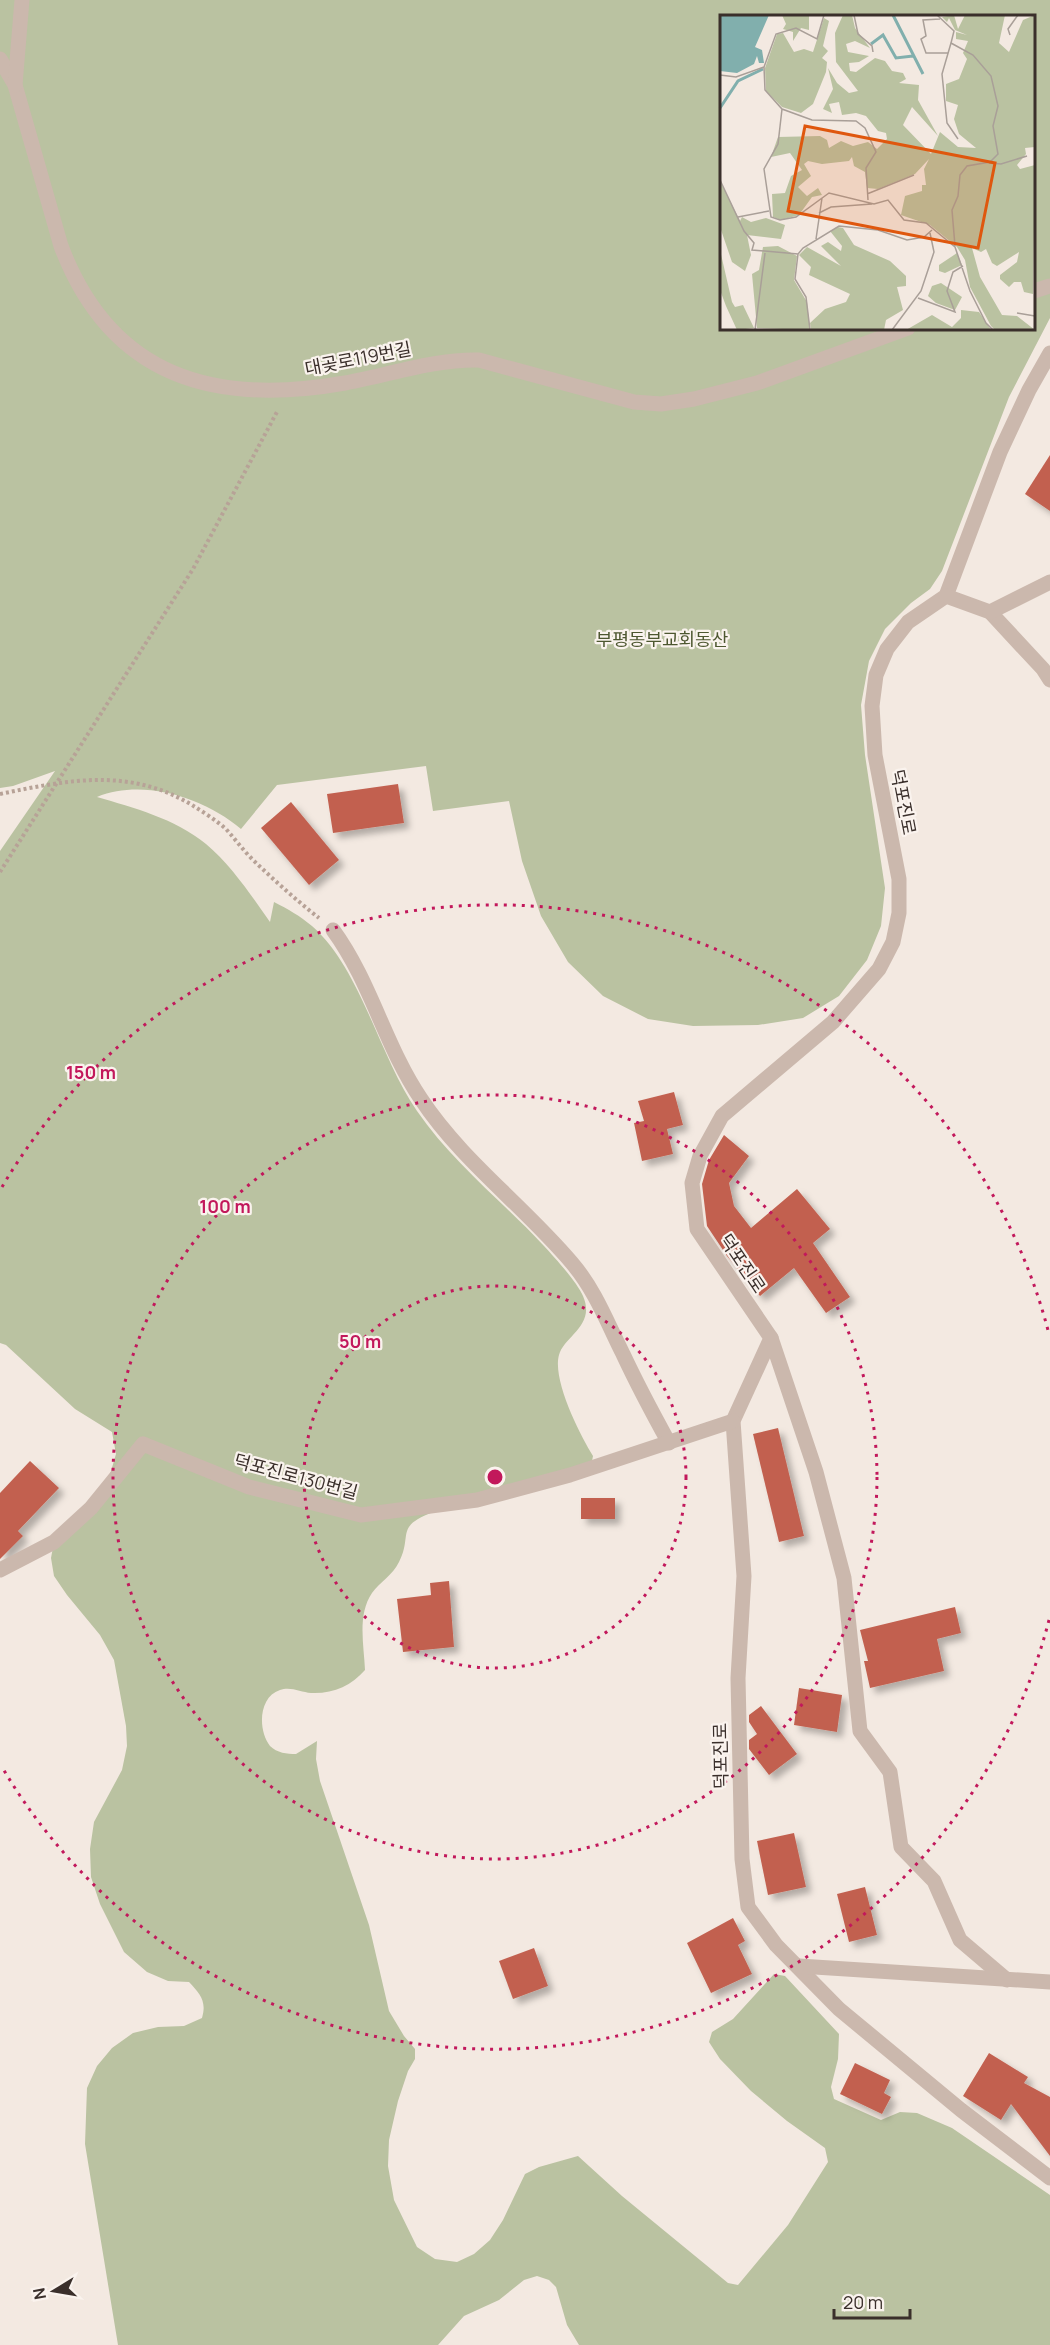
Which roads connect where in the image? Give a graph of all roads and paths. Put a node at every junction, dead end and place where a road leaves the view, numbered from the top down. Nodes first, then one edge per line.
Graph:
1 (22, 0) edge
2 (0, 59) edge
3 (15, 85) junction
4 (1050, 286) edge
5 (1035, 291) edge
6 (903, 330) edge
7 (1050, 353) edge
8 (288, 390) junction
9 (1050, 582) edge
10 (946, 596) junction
11 (990, 612) junction
12 (1050, 680) edge
13 (55, 783) junction
14 (0, 794) edge
15 (0, 872) edge
16 (333, 930) joint
17 (771, 1338) junction
18 (733, 1421) junction
19 (669, 1443) junction
20 (0, 1570) edge
21 (799, 1966) junction
22 (1007, 1980) junction
23 (1050, 1982) edge
24 (1050, 2178) edge

1 - 3 street
2 - 3 street, 대곶로119번길
3 - 8 street, 대곶로119번길
4 - 5 street
6 - 8 street, 대곶로119번길
7 - 10 street
8 - 13 path
9 - 11 street
10 - 11 street
10 - 17 street, 덕포진로
11 - 12 street
13 - 14 path
13 - 15 path
13 - 16 path
16 - 19 street
17 - 18 street, 덕포진로
17 - 22 street
18 - 19 street, 덕포진로130번길
18 - 21 street, 덕포진로
19 - 20 street, 덕포진로130번길
21 - 22 street
21 - 24 street, 덕포진로
22 - 23 street

